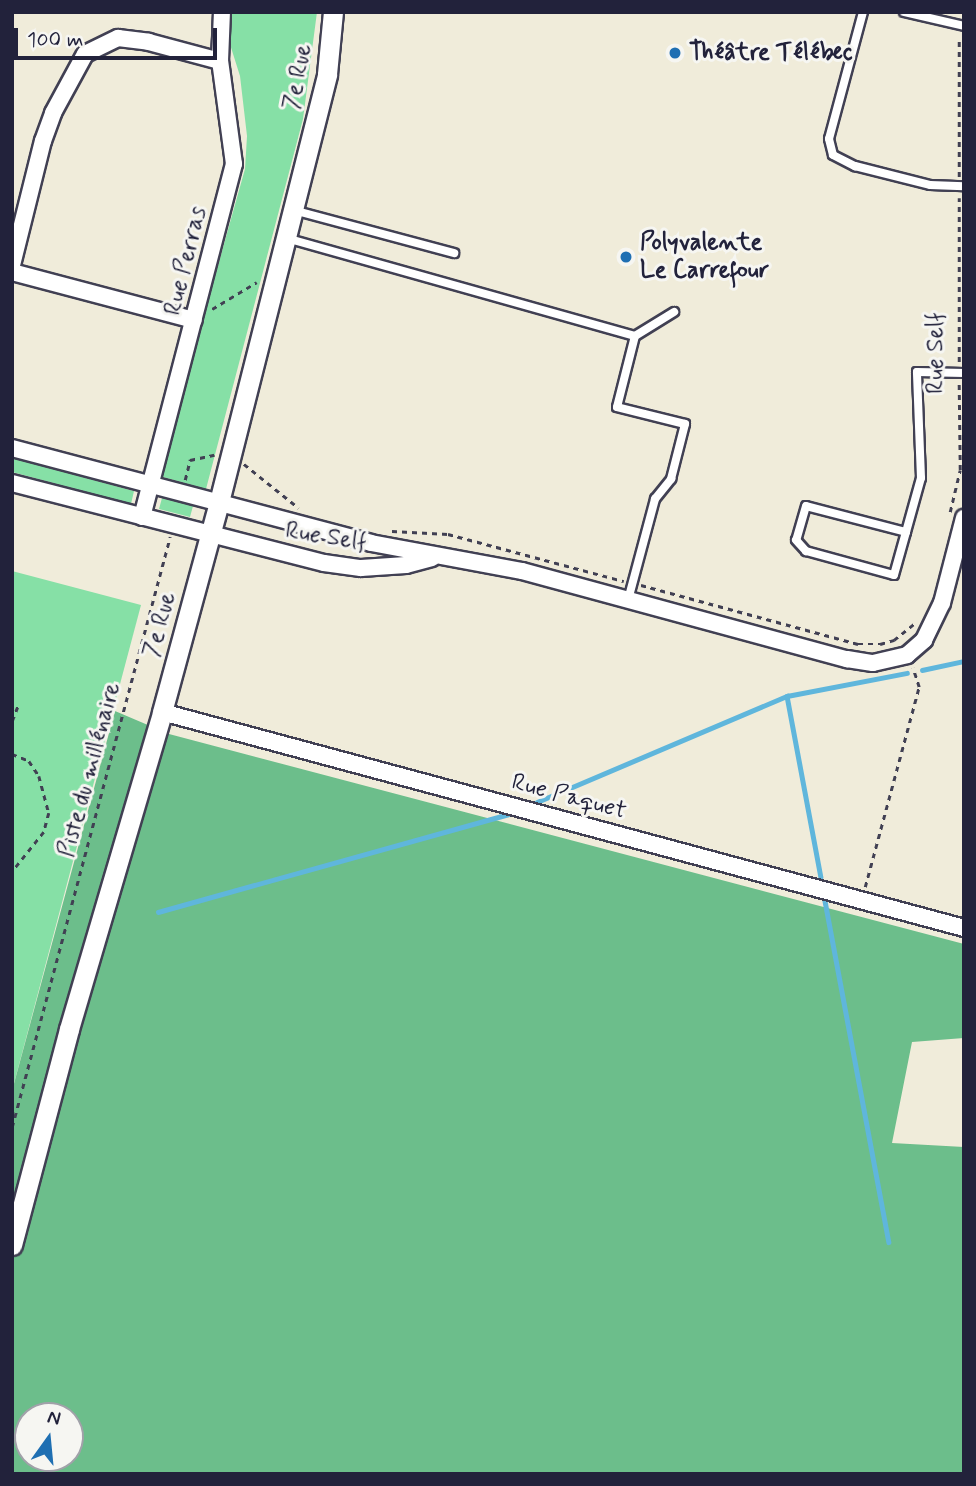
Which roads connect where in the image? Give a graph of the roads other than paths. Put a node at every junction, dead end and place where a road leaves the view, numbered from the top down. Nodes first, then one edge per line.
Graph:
1 (222, 12) edge
2 (333, 12) edge
3 (863, 12) edge
4 (904, 12) edge
5 (962, 25) edge
6 (220, 61) junction
7 (961, 186) edge
8 (293, 210) junction
9 (286, 238) junction
10 (454, 253) dead end
11 (12, 265) edge
12 (12, 272) edge
13 (674, 312) dead end
14 (194, 320) junction
15 (635, 336) junction
16 (961, 373) edge
17 (12, 448) edge
18 (12, 483) edge
19 (149, 484) junction
20 (219, 502) junction
21 (142, 517) junction
22 (956, 519) edge
23 (906, 532) junction
24 (209, 536) junction
25 (437, 557) junction
26 (628, 600) junction
27 (162, 712) junction
28 (964, 928) edge
29 (12, 1245) edge

1 - 6 street, Rue Perras
2 - 8 street, 7e Rue
3 - 7 lane
4 - 5 lane
6 - 11 street
6 - 14 street, Rue Perras
8 - 9 street, 7e Rue
8 - 10 lane
9 - 15 lane
9 - 20 street, 7e Rue
12 - 14 street
13 - 15 lane
14 - 19 street, Rue Perras
15 - 26 lane
16 - 23 lane
17 - 19 street, Rue Self
18 - 21 street, Rue Self
19 - 20 street, Rue Self
19 - 21 street, Rue Perras
20 - 24 street, 7e Rue
20 - 25 street, Rue Self
21 - 24 street, Rue Self
22 - 26 street, Rue Self
23 - 23 lane
24 - 25 street, Rue Self
24 - 27 street, 7e Rue
25 - 26 street, Rue Self
27 - 28 street, Rue Paquet
27 - 29 street, 7e Rue

